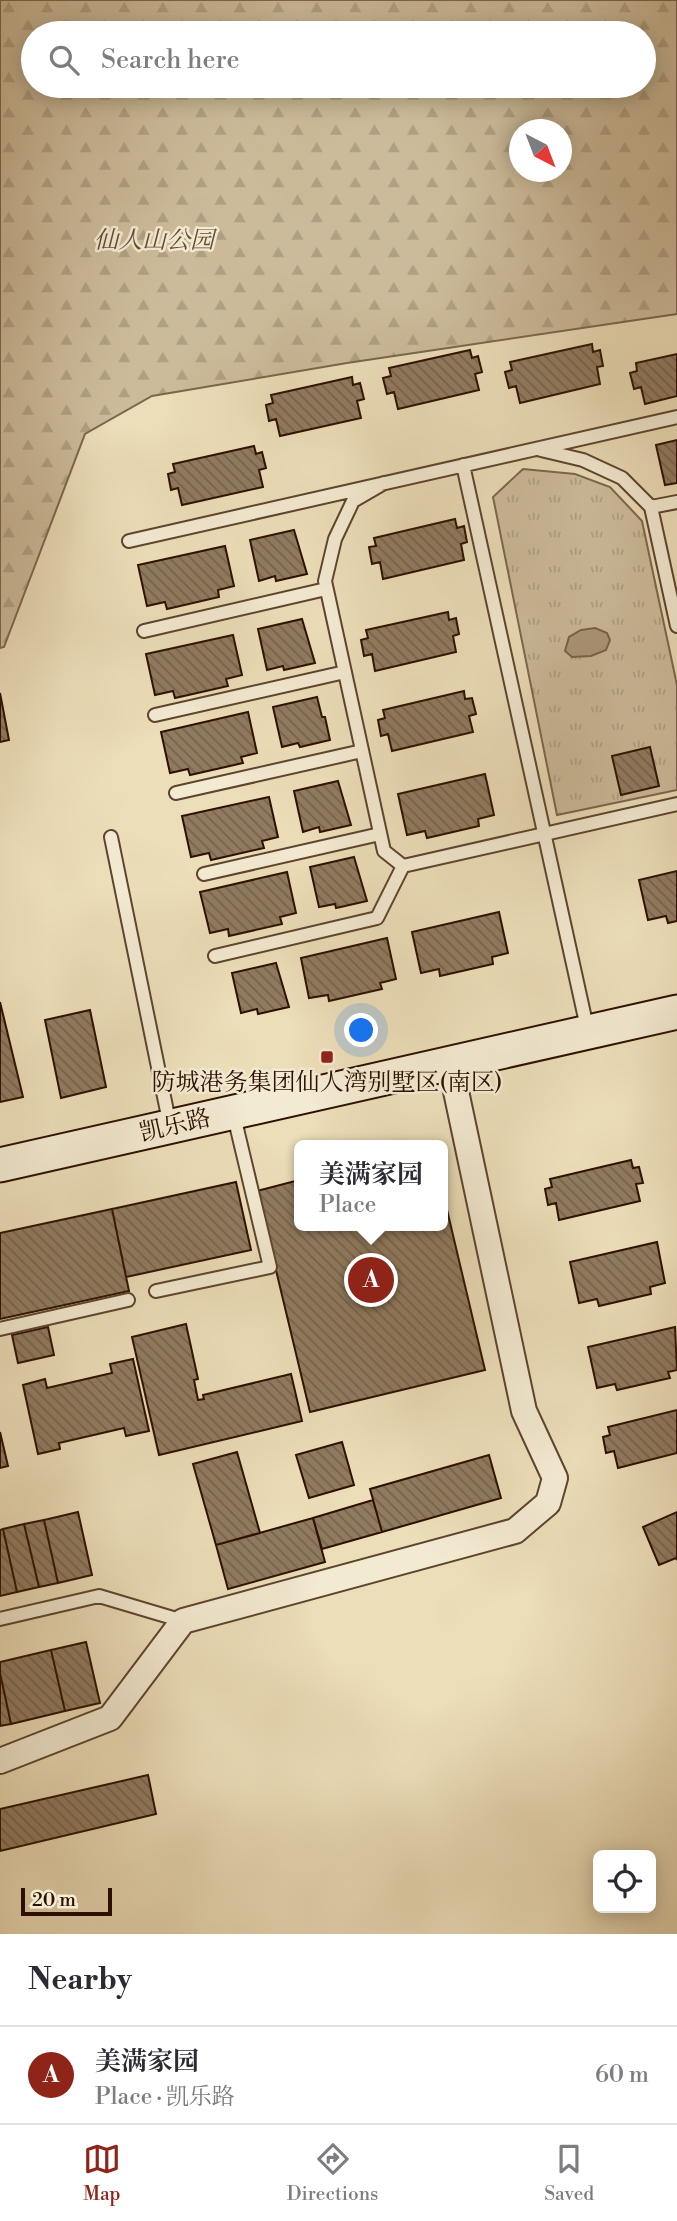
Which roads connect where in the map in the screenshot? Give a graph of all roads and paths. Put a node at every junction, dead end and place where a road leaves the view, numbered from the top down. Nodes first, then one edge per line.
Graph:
1 (677, 417) edge
2 (536, 449) junction
3 (463, 466) junction
4 (384, 483) junction
5 (677, 502) edge
6 (651, 508) junction
7 (129, 541) dead end
8 (673, 587) edge
9 (326, 589) junction
10 (677, 626) edge
11 (144, 631) dead end
12 (345, 672) junction
13 (155, 715) dead end
14 (362, 751) junction
15 (176, 793) dead end
16 (677, 804) edge
17 (380, 834) junction
18 (544, 834) junction
19 (111, 837) dead end
20 (403, 866) junction
21 (204, 874) dead end
22 (215, 956) dead end
23 (677, 1012) edge
24 (588, 1032) junction
25 (450, 1063) junction
26 (233, 1112) junction
27 (170, 1126) junction
28 (0, 1165) edge
29 (156, 1291) dead end
30 (128, 1300) dead end
31 (0, 1329) edge
32 (0, 1619) edge
33 (183, 1621) junction
34 (0, 1761) edge

1 - 2 lane
2 - 3 lane
2 - 6 lane
3 - 4 lane
3 - 18 lane
4 - 7 lane
4 - 9 lane
5 - 6 lane
6 - 8 lane
8 - 10 lane
9 - 11 lane
9 - 12 lane
12 - 13 lane
12 - 14 lane
14 - 15 lane
14 - 17 lane
16 - 18 lane
17 - 20 lane
17 - 21 lane
18 - 20 lane
18 - 24 lane
19 - 27 lane
20 - 22 lane
23 - 24 street, 凯乐路
24 - 25 street, 凯乐路
25 - 26 street, 凯乐路
25 - 33 street
26 - 27 street, 凯乐路
26 - 29 lane
27 - 28 street, 凯乐路
30 - 31 lane
32 - 33 lane
33 - 34 street

